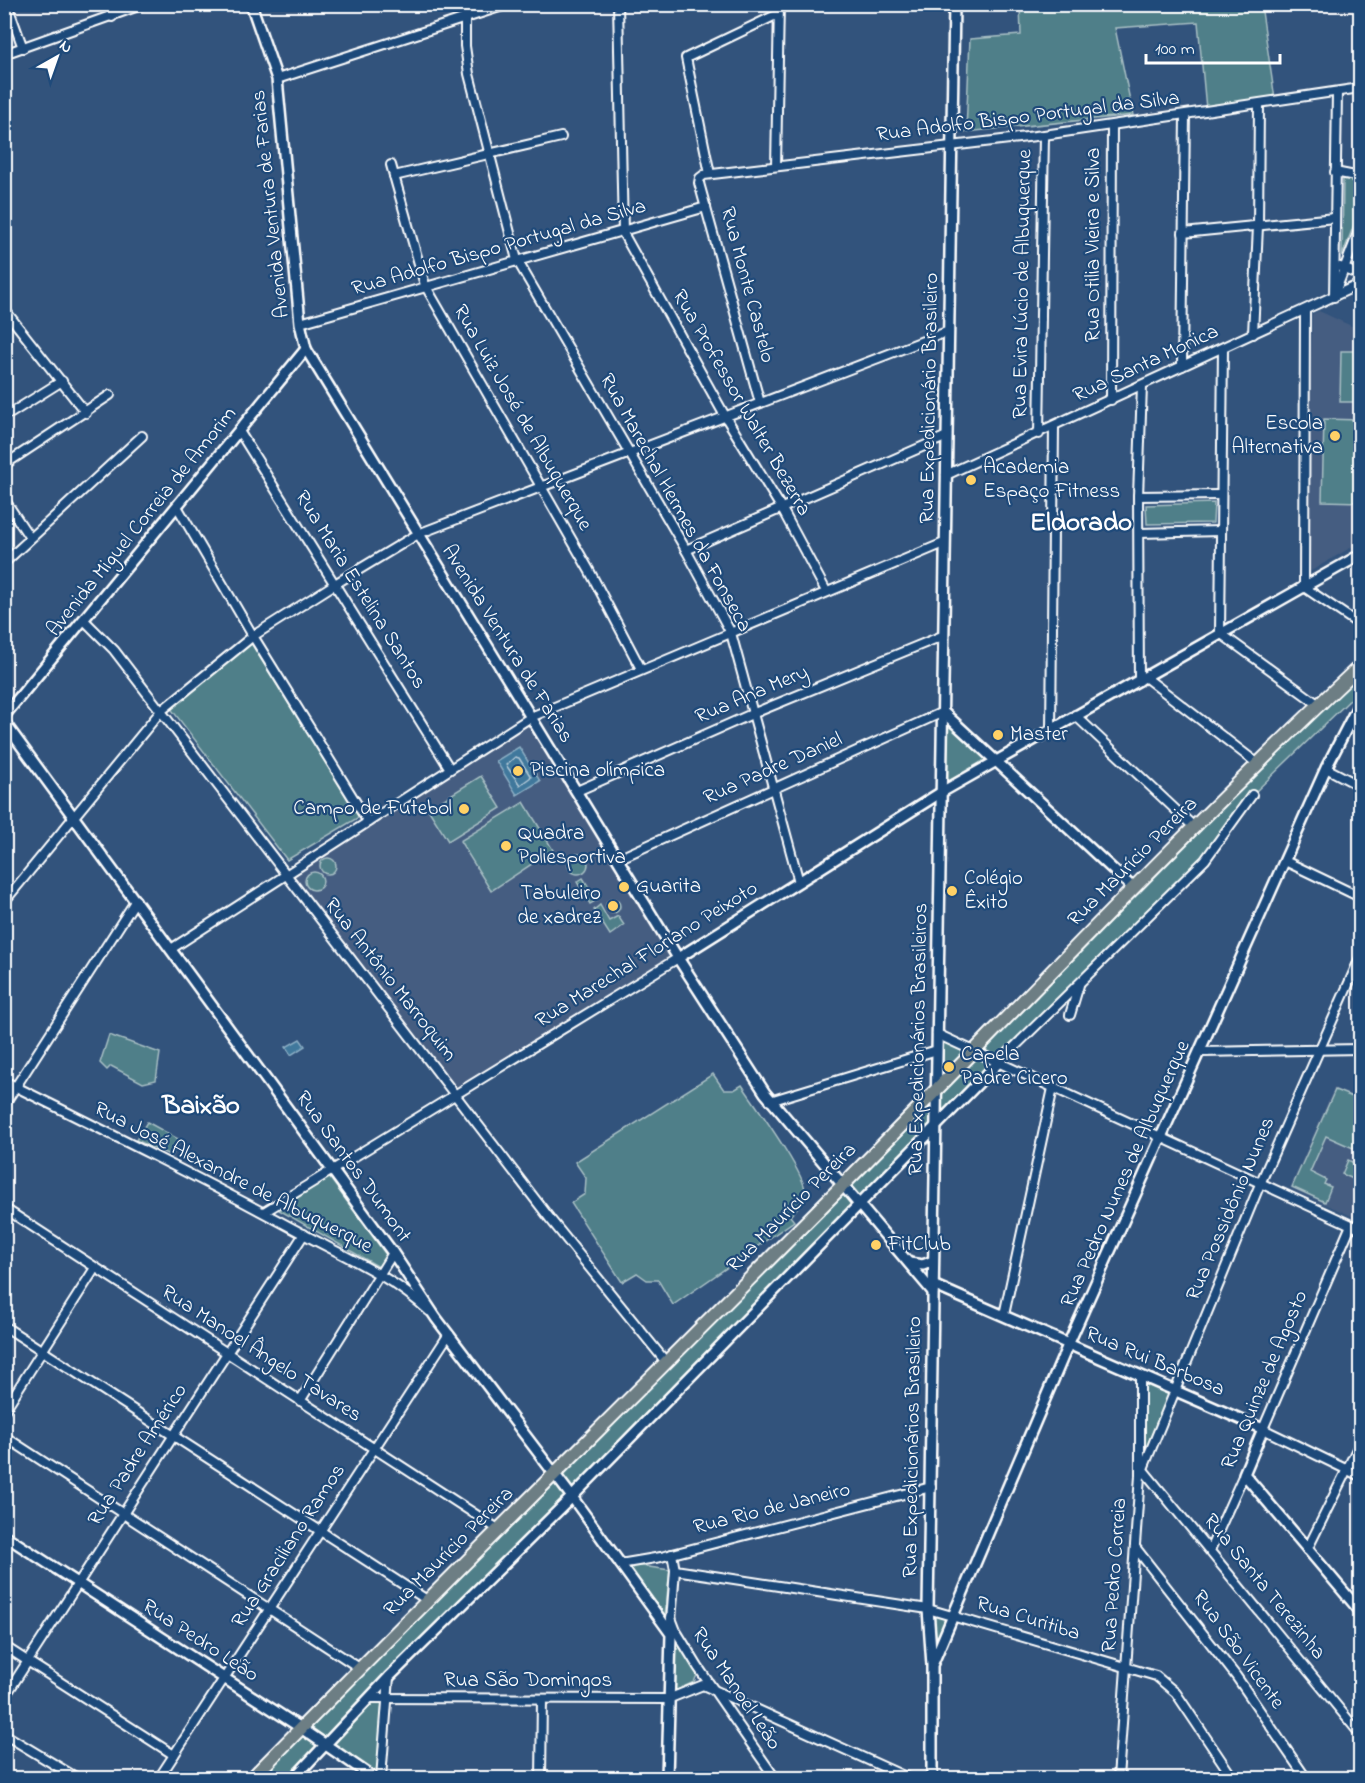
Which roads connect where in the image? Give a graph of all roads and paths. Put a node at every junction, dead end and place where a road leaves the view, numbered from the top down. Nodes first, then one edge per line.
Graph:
1 (7, 4) edge
2 (108, 4) edge
3 (144, 4) edge
4 (251, 4) edge
5 (465, 4) edge
6 (509, 4) edge
7 (618, 4) edge
8 (779, 4) edge
9 (954, 4) edge
10 (778, 14) junction
11 (112, 17) junction
12 (465, 19) junction
13 (23, 48) junction
14 (4, 54) edge
15 (277, 79) junction
16 (1360, 88) edge
17 (1337, 93) junction
18 (1259, 105) junction
19 (1185, 115) junction
20 (1113, 126) junction
21 (1044, 135) junction
22 (561, 137) dead end
23 (953, 147) junction
24 (489, 155) junction
25 (391, 165) dead end
26 (776, 166) junction
27 (1335, 172) junction
28 (710, 174) junction
29 (394, 176) junction
30 (1360, 177) edge
31 (700, 178) joint
32 (706, 207) junction
33 (1335, 218) junction
34 (1258, 226) junction
35 (1360, 228) edge
36 (623, 233) junction
37 (1183, 233) junction
38 (517, 260) junction
39 (1334, 266) junction
40 (1344, 268) junction
41 (1360, 275) edge
42 (1360, 284) edge
43 (425, 285) junction
44 (1334, 297) junction
45 (4, 309) edge
46 (1305, 310) junction
47 (300, 323) junction
48 (950, 331) junction
49 (1253, 334) junction
50 (1223, 348) junction
51 (306, 349) junction
52 (1182, 366) junction
53 (62, 381) junction
54 (1142, 386) junction
55 (110, 395) dead end
56 (1112, 400) junction
57 (760, 403) junction
58 (4, 412) edge
59 (86, 412) junction
60 (725, 416) junction
61 (1054, 427) junction
62 (239, 431) junction
63 (1039, 434) junction
64 (142, 436) dead end
65 (947, 436) junction
66 (630, 454) junction
67 (4, 465) edge
68 (946, 475) junction
69 (542, 488) junction
70 (1220, 495) junction
71 (1138, 496) junction
72 (4, 499) edge
73 (178, 508) junction
74 (782, 509) junction
75 (1220, 531) junction
76 (1139, 533) junction
77 (418, 534) junction
78 (30, 538) junction
79 (944, 543) junction
80 (686, 550) junction
81 (1360, 555) edge
82 (4, 563) edge
83 (334, 584) junction
84 (1304, 587) junction
85 (826, 591) junction
86 (85, 621) junction
87 (1360, 626) edge
88 (731, 633) junction
89 (1220, 633) junction
90 (253, 636) junction
91 (942, 636) junction
92 (1360, 666) edge
93 (641, 669) junction
94 (1142, 679) junction
95 (1360, 702) edge
96 (1318, 705) junction
97 (161, 711) junction
98 (943, 712) junction
99 (752, 714) junction
100 (1075, 715) junction
101 (4, 716) edge
102 (531, 717) junction
103 (4, 722) edge
104 (1051, 730) junction
105 (998, 760) junction
106 (1258, 764) junction
107 (1326, 768) junction
108 (450, 769) junction
109 (1360, 786) edge
110 (772, 790) junction
111 (577, 791) junction
112 (940, 793) junction
113 (1252, 795) dead end
114 (75, 816) junction
115 (368, 822) junction
116 (1195, 828) junction
117 (618, 859) junction
118 (1285, 861) junction
119 (286, 873) junction
120 (799, 882) junction
121 (1134, 889) junction
122 (1360, 897) edge
123 (136, 900) junction
124 (4, 902) edge
125 (171, 949) junction
126 (678, 958) junction
127 (1360, 958) edge
128 (1079, 983) junction
129 (1070, 1015) dead end
130 (937, 1034) junction
131 (1320, 1049) junction
132 (1360, 1049) edge
133 (937, 1050) junction
134 (974, 1051) junction
135 (1202, 1052) junction
136 (998, 1063) junction
137 (4, 1081) edge
138 (17, 1087) junction
139 (1053, 1088) junction
140 (936, 1090) junction
141 (456, 1095) junction
142 (770, 1101) junction
143 (4, 1105) edge
144 (937, 1126) junction
145 (1162, 1139) junction
146 (332, 1170) junction
147 (1260, 1184) junction
148 (842, 1186) junction
149 (859, 1206) junction
150 (4, 1208) edge
151 (264, 1212) junction
152 (1352, 1225) junction
153 (1360, 1229) edge
154 (304, 1234) junction
155 (393, 1253) junction
156 (933, 1261) junction
157 (909, 1263) junction
158 (95, 1268) junction
159 (382, 1275) junction
160 (933, 1289) junction
161 (1004, 1315) junction
162 (436, 1318) junction
163 (4, 1326) edge
164 (449, 1334) junction
165 (1068, 1345) junction
166 (43, 1351) junction
167 (226, 1353) junction
168 (666, 1362) junction
169 (1140, 1375) junction
170 (1174, 1390) junction
171 (300, 1401) junction
172 (4, 1411) edge
173 (1263, 1429) junction
174 (173, 1433) junction
175 (4, 1436) edge
176 (1360, 1443) edge
177 (375, 1448) junction
178 (1348, 1468) junction
179 (1140, 1469) junction
180 (555, 1473) junction
181 (1244, 1474) junction
182 (1360, 1476) edge
183 (931, 1487) junction
184 (572, 1497) junction
185 (123, 1511) junction
186 (498, 1529) junction
187 (320, 1530) junction
188 (4, 1535) edge
189 (1135, 1547) junction
190 (1210, 1550) junction
191 (1308, 1550) junction
192 (672, 1554) junction
193 (620, 1564) junction
194 (675, 1570) junction
195 (78, 1581) junction
196 (426, 1600) junction
197 (269, 1608) junction
198 (928, 1609) junction
199 (1360, 1611) edge
200 (953, 1615) junction
201 (671, 1618) junction
202 (671, 1634) junction
203 (4, 1646) edge
204 (28, 1661) junction
205 (932, 1665) junction
206 (1126, 1668) junction
207 (361, 1669) junction
208 (389, 1677) junction
209 (224, 1679) junction
210 (712, 1687) junction
211 (4, 1698) edge
212 (370, 1698) junction
213 (388, 1698) junction
214 (542, 1699) junction
215 (668, 1699) junction
216 (302, 1728) junction
217 (4, 1734) edge
218 (1360, 1734) edge
219 (325, 1744) junction
220 (174, 1755) junction
221 (77, 1779) edge
222 (159, 1779) edge
223 (252, 1779) edge
224 (294, 1779) edge
225 (374, 1779) edge
226 (381, 1779) edge
227 (541, 1779) edge
228 (667, 1779) edge
229 (775, 1779) edge
230 (908, 1779) edge
231 (932, 1779) edge
232 (1118, 1779) edge
233 (1233, 1779) edge
234 (1306, 1779) edge

1 - 13 street
2 - 11 street
3 - 11 street
4 - 15 street, Avenida Ventura de Farias
5 - 12 street, Rua Marechal Hermes da Fonseca
6 - 12 street
7 - 36 street
8 - 10 street
9 - 23 street, Rua Expedicionário Brasileiro
10 - 26 street
10 - 28 street
11 - 13 street
12 - 15 street
12 - 24 street, Rua Marechal Hermes da Fonseca
13 - 14 street
15 - 47 street, Avenida Ventura de Farias
16 - 17 street, Rua Adolfo Bispo Portugal da Silva
17 - 18 street, Rua Adolfo Bispo Portugal da Silva
17 - 27 street
18 - 19 street, Rua Adolfo Bispo Portugal da Silva
18 - 34 street
19 - 20 street, Rua Adolfo Bispo Portugal da Silva
19 - 37 street
20 - 21 street, Rua Adolfo Bispo Portugal da Silva
20 - 56 street, Rua Otilia Vieira e Silva
21 - 23 street, Rua Adolfo Bispo Portugal da Silva
21 - 63 street, Rua Evira Lúcio de Albuquerque
22 - 24 street
23 - 26 street, Rua Adolfo Bispo Portugal da Silva
23 - 48 street, Rua Expedicionário Brasileiro
24 - 29 street
24 - 38 street, Rua Marechal Hermes da Fonseca
25 - 29 street, Rua Luiz José de Albuquerque
26 - 28 street, Rua Adolfo Bispo Portugal da Silva
27 - 30 street
27 - 33 street
28 - 31 street, Rua Adolfo Bispo Portugal da Silva
29 - 43 street, Rua Luiz José de Albuquerque
31 - 32 street, Rua Monte Castelo
32 - 36 street, Rua Adolfo Bispo Portugal da Silva
32 - 57 street, Rua Monte Castelo
33 - 34 street
33 - 39 street
34 - 37 street
34 - 49 street
35 - 40 street
36 - 38 street, Rua Adolfo Bispo Portugal da Silva
36 - 60 street, Rua Professor Walter Bezerra
37 - 52 street
38 - 43 street, Rua Adolfo Bispo Portugal da Silva
38 - 66 street, Rua Marechal Hermes da Fonseca
39 - 40 street
39 - 44 street
40 - 41 street
40 - 44 street
42 - 44 street, Rua Santa Monica
43 - 47 street, Rua Adolfo Bispo Portugal da Silva
43 - 69 street, Rua Luiz José de Albuquerque
44 - 46 street, Rua Santa Monica
45 - 53 street
46 - 49 street, Rua Santa Monica
46 - 84 street
47 - 51 street, Avenida Ventura de Farias
48 - 57 street
48 - 65 street, Rua Expedicionário Brasileiro
49 - 50 street, Rua Santa Monica
50 - 52 street, Rua Santa Monica
50 - 70 street
51 - 62 street, Avenida Miguel Correia de Amorim
51 - 77 street, Avenida Ventura de Farias
52 - 54 street, Rua Santa Monica
53 - 58 street
53 - 59 street
54 - 56 street, Rua Santa Monica
54 - 71 street
55 - 59 street
56 - 61 street, Rua Santa Monica
57 - 60 street
59 - 67 street
60 - 66 street
60 - 74 street, Rua Professor Walter Bezerra
61 - 63 street, Rua Santa Monica
61 - 104 street
62 - 73 street, Avenida Miguel Correia de Amorim
62 - 83 street, Rua Maria Estelina Santos
63 - 68 street, Rua Santa Monica
64 - 78 street
65 - 68 street, Rua Expedicionário Brasileiro
65 - 74 street
66 - 69 street
66 - 80 street, Rua Marechal Hermes da Fonseca
68 - 79 street, Rua Expedicionário Brasileiro
69 - 77 street
69 - 93 street, Rua Luiz José de Albuquerque
70 - 71 street
70 - 75 street
71 - 76 street
72 - 78 street
73 - 86 street, Avenida Miguel Correia de Amorim
73 - 90 street
74 - 80 street
74 - 85 street, Rua Professor Walter Bezerra
75 - 76 street
75 - 89 street
76 - 94 street
77 - 83 street
77 - 102 street, Avenida Ventura de Farias
78 - 82 street
79 - 85 street
79 - 91 street, Rua Expedicionário Brasileiro
80 - 88 street, Rua Marechal Hermes da Fonseca
81 - 84 street, Rua Marechal Floriano Peixoto
83 - 90 street
83 - 108 street, Rua Maria Estelina Santos
84 - 87 street
84 - 89 street, Rua Marechal Floriano Peixoto
85 - 88 street
86 - 97 street, Rua Antônio Marroquim
86 - 101 street, Avenida Miguel Correia de Amorim
88 - 93 street
88 - 99 street, Rua Marechal Hermes da Fonseca
89 - 94 street, Rua Marechal Floriano Peixoto
89 - 96 street
90 - 97 street
90 - 115 street
91 - 98 street, Rua Expedicionário Brasileiro
91 - 99 street, Rua Ana Mery
92 - 96 main road, Rua Maurício Pereira
93 - 102 street
94 - 100 street, Rua Marechal Floriano Peixoto
94 - 106 street
95 - 107 street, Rua Pedro Nunes de Albuquerque
96 - 106 main road, Rua Maurício Pereira
97 - 114 street
97 - 119 street, Rua Antônio Marroquim
98 - 105 street
98 - 110 street, Rua Padre Daniel
98 - 112 street, Rua Expedicionário Brasileiro
99 - 110 street, Rua Marechal Hermes da Fonseca
99 - 111 street, Rua Ana Mery
100 - 104 street, Rua Marechal Floriano Peixoto
100 - 116 street
102 - 108 street
102 - 111 street, Avenida Ventura de Farias
103 - 114 street, Rua Santos Dumont
104 - 105 street, Rua Marechal Floriano Peixoto
105 - 112 street, Rua Marechal Floriano Peixoto
105 - 121 street
106 - 116 main road, Rua Maurício Pereira
107 - 109 street
107 - 118 street, Rua Pedro Nunes de Albuquerque
108 - 115 street
110 - 117 street, Rua Padre Daniel
110 - 120 street, Rua Marechal Hermes da Fonseca
111 - 117 street, Avenida Ventura de Farias
112 - 120 street, Rua Marechal Floriano Peixoto
112 - 130 street, Rua Expedicionários Brasileiros
113 - 128 street
114 - 123 street, Rua Santos Dumont
114 - 124 street
115 - 119 street
116 - 121 main road, Rua Maurício Pereira
117 - 126 street, Avenida Ventura de Farias
118 - 122 street
118 - 135 street, Rua Pedro Nunes de Albuquerque
119 - 125 street
119 - 141 street, Rua Antônio Marroquim
120 - 126 street, Rua Marechal Floriano Peixoto
121 - 134 main road, Rua Maurício Pereira
123 - 125 street, Rua Santos Dumont
123 - 138 street
125 - 146 street, Rua Santos Dumont
126 - 141 street, Rua Marechal Floriano Peixoto
126 - 142 street, Avenida Ventura de Farias
127 - 131 street, Rua Possidônio Nunes
128 - 129 street
128 - 136 street
130 - 133 street, Rua Expedicionários Brasileiros
130 - 134 street
131 - 132 street
131 - 135 street
131 - 147 street, Rua Possidônio Nunes
133 - 140 street, Rua Expedicionários Brasileiros
133 - 142 street
134 - 136 street
134 - 140 main road, Rua Maurício Pereira
135 - 145 street, Rua Pedro Nunes de Albuquerque
136 - 139 street
136 - 144 street
137 - 138 street, Rua José Alexandre de Albuquerque
138 - 143 street
138 - 151 street, Rua José Alexandre de Albuquerque
139 - 145 street
139 - 161 street
140 - 144 street, Rua Expedicionários Brasileiros
140 - 148 main road, Rua Maurício Pereira
141 - 146 street, Rua Marechal Floriano Peixoto
141 - 168 street, Rua Antônio Marroquim
142 - 148 street, Avenida Ventura de Farias
144 - 149 street
144 - 156 street, Rua Expedicionários Brasileiros
145 - 147 street
145 - 165 street, Rua Pedro Nunes de Albuquerque
146 - 151 street, Rua Marechal Floriano Peixoto
146 - 155 street, Rua Santos Dumont
147 - 152 street
147 - 170 street, Rua Possidônio Nunes
148 - 149 street, Avenida Ventura de Farias
148 - 168 main road, Rua Maurício Pereira
149 - 157 street, Avenida Ventura de Farias
149 - 184 street
150 - 158 street, Rua Manoel Ângelo Tavares
151 - 154 street, Rua José Alexandre de Albuquerque
152 - 153 street
152 - 173 street, Rua Quinze de Agosto
154 - 159 street, Rua José Alexandre de Albuquerque
154 - 167 street, Rua Padre Américo
155 - 159 street
155 - 162 street, Rua Santos Dumont
156 - 157 street
156 - 160 street, Rua Expedicionários Brasileiros
157 - 160 street, Avenida Ventura de Farias
158 - 166 street
158 - 167 street, Rua Manoel Ângelo Tavares
159 - 162 street, Rua José Alexandre de Albuquerque
159 - 171 street
160 - 161 street, Rua Rui Barbosa
160 - 183 street, Rua Expedicionários Brasileiro
161 - 165 street, Rua Rui Barbosa
162 - 164 street, Rua Santos Dumont
163 - 166 street
164 - 177 street, Rua Graciliano Ramos
164 - 180 street, Rua Santos Dumont
165 - 169 street, Rua Rui Barbosa
165 - 200 street, Rua Pedro Nunes de Albuquerque
166 - 172 street
166 - 174 street
167 - 171 street, Rua Manoel Ângelo Tavares
167 - 174 street, Rua Padre Américo
168 - 180 main road, Rua Maurício Pereira
169 - 170 street, Rua Rui Barbosa
169 - 179 street, Rua Pedro Correia
170 - 173 street, Rua Rui Barbosa
170 - 179 street, Rua Possidônio Nunes
171 - 177 street, Rua Manoel Ângelo Tavares
173 - 178 street, Rua Rui Barbosa
173 - 181 street, Rua Quinze de Agosto
174 - 185 street, Rua Padre Américo
174 - 187 street
175 - 185 street
176 - 178 street
177 - 186 street, Rua Manoel Ângelo Tavares
177 - 187 street, Rua Graciliano Ramos
178 - 182 street, Rua Rui Barbosa
178 - 191 street
179 - 189 street, Rua Pedro Correia
179 - 190 street, Rua Santa Terezinha
180 - 184 street, Rua Santos Dumont
180 - 186 main road, Rua Maurício Pereira
181 - 190 street, Rua Quinze de Agosto
181 - 191 street
183 - 192 street, Rua Rio de Janeiro
183 - 198 street, Rua Expedicionários Brasileiro
184 - 193 street, Rua Santos Dumont
184 - 208 street
185 - 195 street, Rua Padre Américo
185 - 197 street
186 - 196 main road, Rua Maurício Pereira
187 - 196 street
187 - 197 street, Rua Graciliano Ramos
188 - 195 street, Rua Pedro Leão
189 - 206 street, Rua Pedro Correia
189 - 234 street, Rua São Vicente
190 - 218 street, Rua Santa Terezinha
191 - 199 street
192 - 193 street, Rua Rio de Janeiro
192 - 194 street
193 - 202 street, Rua Santos Dumont
194 - 198 street, Rua Curitiba
194 - 201 street
195 - 204 street, Rua Padre Américo
195 - 209 street, Rua Pedro Leão
196 - 207 main road, Rua Maurício Pereira
197 - 207 street
197 - 209 street, Rua Graciliano Ramos
198 - 200 street, Rua Curitiba
198 - 205 street, Rua Expedicionários Brasileiro
200 - 205 street, Rua Pedro Nunes de Albuquerque
200 - 206 street, Rua Curitiba
201 - 202 street
201 - 210 street, Rua Manoel Leão
202 - 215 street
203 - 204 street
204 - 211 street, Rua Padre Américo
204 - 220 street
205 - 231 street, Rua Expedicionários Brasileiro
206 - 232 street, Rua Pedro Correia
206 - 233 street, Rua Curitiba
207 - 216 main road, Rua Maurício Pereira
208 - 212 street
208 - 213 street
209 - 216 street, Rua Pedro Leão
209 - 220 street, Rua Graciliano Ramos
210 - 215 street
210 - 229 street, Rua Manoel Leão
210 - 230 street
212 - 213 street, Rua São Domingos
212 - 219 street
213 - 214 street, Rua São Domingos
213 - 226 street
214 - 215 street, Rua São Domingos
214 - 227 street
215 - 228 street
216 - 219 street, Rua Pedro Leão
216 - 223 main road, Rua Maurício Pereira
217 - 221 street
219 - 224 street
219 - 225 street, Rua Pedro Leão
220 - 222 street, Rua Graciliano Ramos

